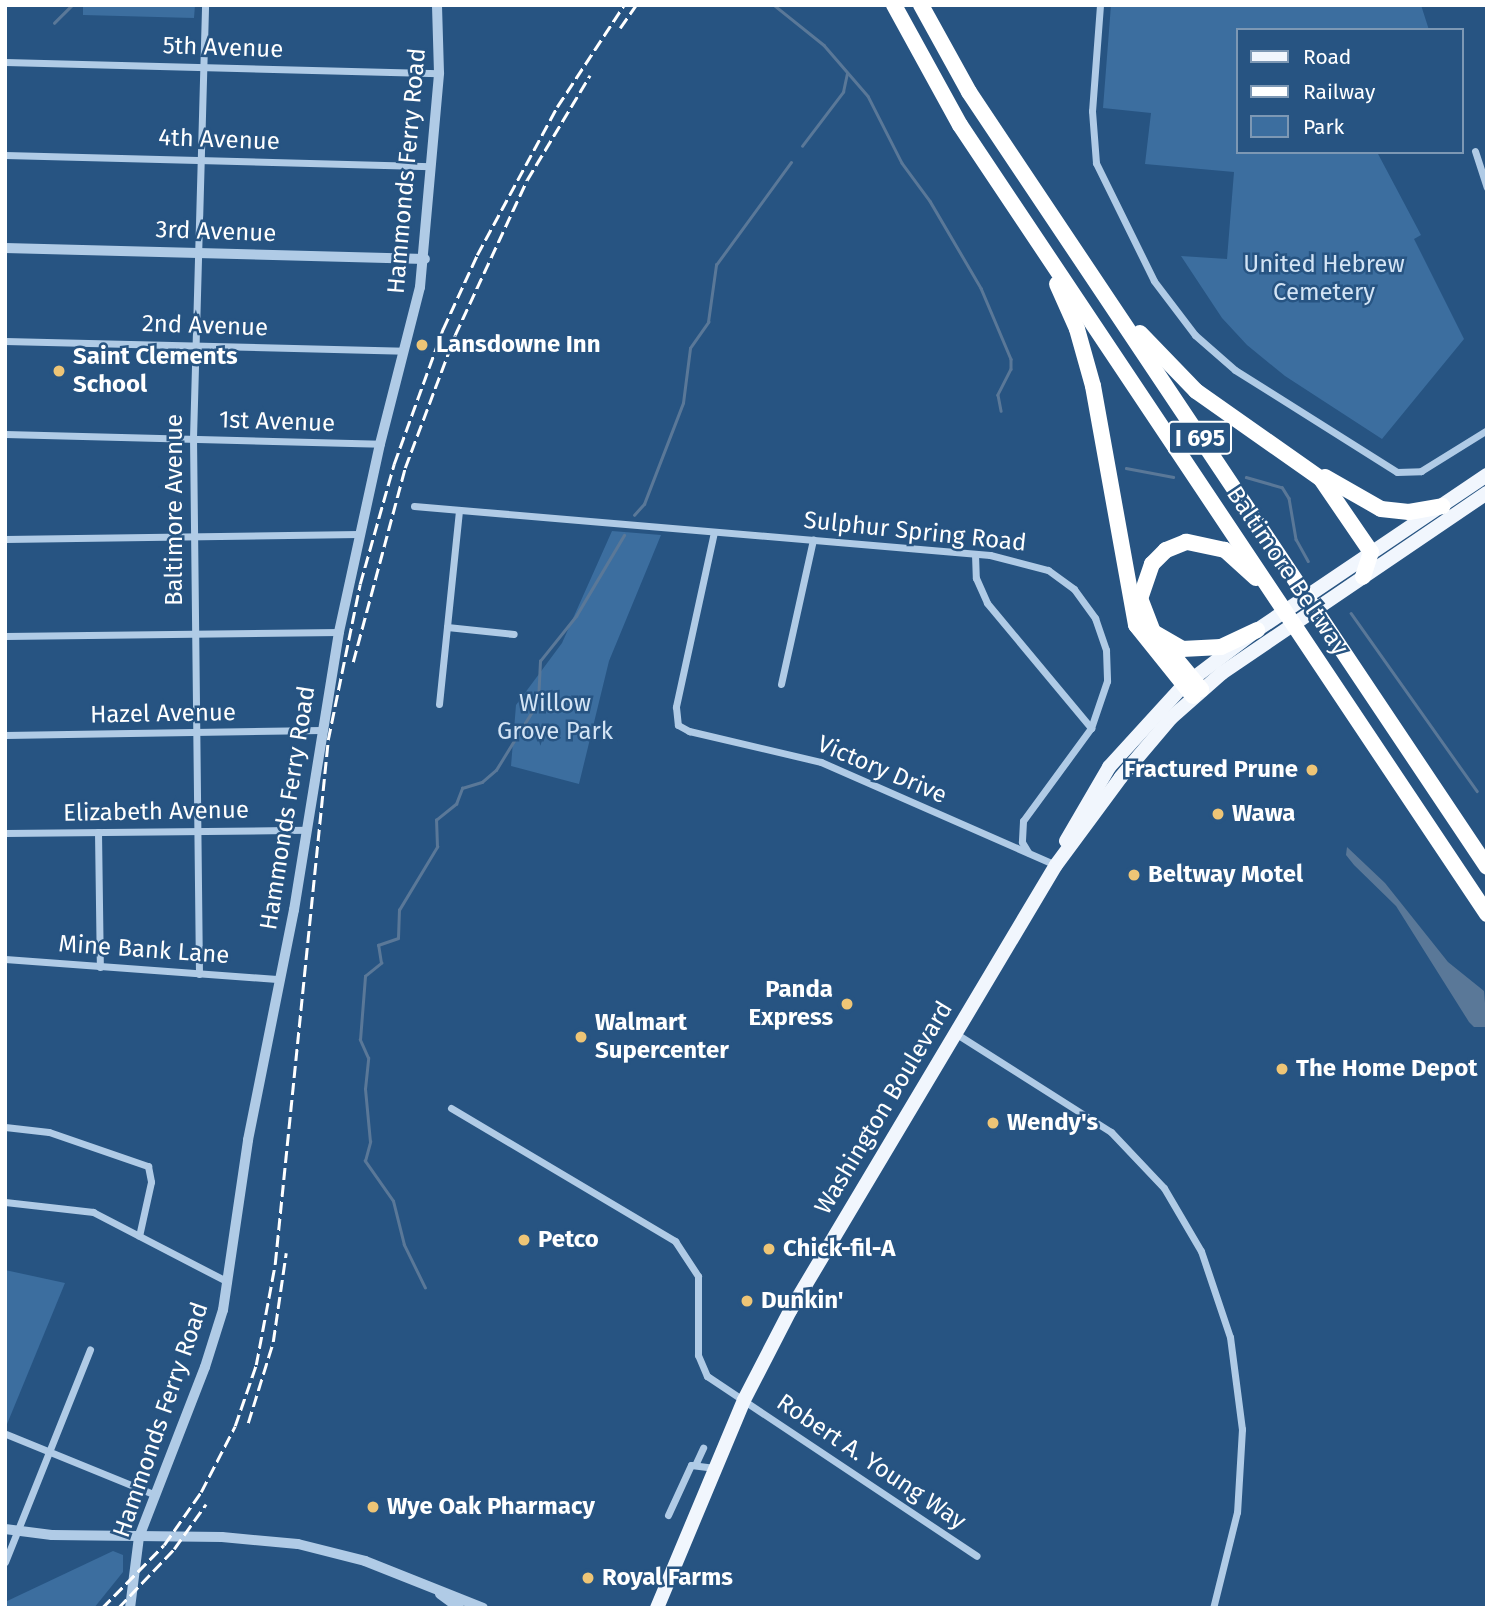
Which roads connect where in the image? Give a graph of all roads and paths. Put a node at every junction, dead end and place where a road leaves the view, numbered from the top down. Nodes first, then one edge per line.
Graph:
1 (205, 5) edge
2 (438, 5) edge
3 (894, 5) edge
4 (920, 5) edge
5 (1100, 5) edge
6 (5, 62) edge
7 (204, 67) junction
8 (439, 73) junction
9 (1475, 151) dead end
10 (5, 155) edge
11 (201, 159) junction
12 (431, 166) junction
13 (1487, 187) edge
14 (1020, 213) junction
15 (5, 248) edge
16 (198, 252) junction
17 (425, 259) junction
18 (1081, 261) junction
19 (5, 341) edge
20 (197, 345) junction
21 (404, 351) junction
22 (1487, 430) edge
23 (5, 434) edge
24 (193, 438) junction
25 (380, 444) junction
26 (1301, 462) junction
27 (1487, 475) edge
28 (1487, 493) edge
29 (414, 506) dead end
30 (1443, 506) junction
31 (459, 510) junction
32 (714, 532) junction
33 (359, 534) junction
34 (193, 536) junction
35 (5, 539) edge
36 (813, 540) junction
37 (1371, 552) junction
38 (975, 554) junction
39 (1363, 577) junction
40 (1287, 611) junction
41 (447, 627) junction
42 (339, 632) junction
43 (194, 634) junction
44 (514, 634) dead end
45 (1261, 635) junction
46 (5, 636) edge
47 (1160, 640) junction
48 (781, 684) dead end
49 (1192, 687) junction
50 (439, 704) dead end
51 (1091, 728) junction
52 (321, 730) junction
53 (195, 733) junction
54 (5, 735) edge
55 (307, 830) junction
56 (196, 831) junction
57 (98, 832) junction
58 (5, 833) edge
59 (1028, 852) junction
60 (1056, 865) junction
61 (1487, 867) edge
62 (1487, 914) edge
63 (5, 959) edge
64 (100, 967) junction
65 (199, 974) junction
66 (280, 979) junction
67 (955, 1033) junction
68 (451, 1108) dead end
69 (5, 1128) edge
70 (5, 1202) edge
71 (139, 1236) junction
72 (228, 1282) junction
73 (90, 1349) dead end
74 (744, 1400) junction
75 (6, 1434) edge
76 (703, 1448) dead end
77 (47, 1451) junction
78 (696, 1463) junction
79 (715, 1468) junction
80 (153, 1494) junction
81 (668, 1515) dead end
82 (11, 1530) edge
83 (139, 1537) junction
84 (976, 1556) dead end
85 (5, 1562) edge
86 (426, 1584) junction
87 (130, 1608) edge
88 (459, 1608) edge
89 (483, 1608) edge
90 (657, 1608) edge
91 (1213, 1608) edge

1 - 7 street, Baltimore Avenue
2 - 8 street, Hammonds Ferry Road
3 - 14 highway, Baltimore Beltway / I 695
4 - 18 highway, Baltimore Beltway / I 695
5 - 22 street
6 - 7 street, 5th Avenue
7 - 8 street, 5th Avenue
7 - 11 street, Baltimore Avenue
8 - 12 street, Hammonds Ferry Road
9 - 13 street
10 - 11 street, 4th Avenue
11 - 12 street, 4th Avenue
11 - 16 street, Baltimore Avenue
12 - 17 street, Hammonds Ferry Road
14 - 40 highway, Baltimore Beltway / I 695
14 - 49 highway
15 - 16 street, 3rd Avenue
16 - 17 street, 3rd Avenue
16 - 20 street, Baltimore Avenue
17 - 21 street, Hammonds Ferry Road
18 - 26 highway
18 - 61 highway, Baltimore Beltway / I 695
19 - 20 street, 2nd Avenue
20 - 21 street, 2nd Avenue
20 - 24 street, Baltimore Avenue
21 - 25 street, Hammonds Ferry Road
23 - 24 street, 1st Avenue
24 - 25 street, 1st Avenue
24 - 34 street, Baltimore Avenue
25 - 33 street, Hammonds Ferry Road
26 - 30 highway
26 - 37 highway
27 - 30 main road, Washington Boulevard
28 - 39 main road, Washington Boulevard
29 - 31 street, Sulphur Spring Road
30 - 37 main road, Washington Boulevard
31 - 32 street, Sulphur Spring Road
31 - 41 street
32 - 36 street, Sulphur Spring Road
32 - 59 street, Victory Drive
33 - 34 street
33 - 42 street, Hammonds Ferry Road
34 - 35 street
34 - 43 street, Baltimore Avenue
36 - 38 street, Sulphur Spring Road
36 - 48 street
37 - 39 highway
37 - 45 main road, Washington Boulevard
38 - 51 street
38 - 51 street, Sulphur Spring Road
39 - 45 main road, Washington Boulevard
40 - 47 highway
40 - 62 highway, Baltimore Beltway / I 695
41 - 44 street
41 - 50 street
42 - 43 street
42 - 52 street, Hammonds Ferry Road
43 - 46 street
43 - 53 street, Baltimore Avenue
45 - 47 highway
45 - 49 main road, Washington Boulevard
47 - 49 highway
49 - 60 main road, Washington Boulevard
51 - 59 street, Sulphur Spring Road
52 - 53 street, Hazel Avenue
52 - 55 street, Hammonds Ferry Road
53 - 54 street, Hazel Avenue
53 - 56 street, Baltimore Avenue
55 - 56 street, Elizabeth Avenue
55 - 66 street, Hammonds Ferry Road
56 - 57 street, Elizabeth Avenue
56 - 65 street, Baltimore Avenue
57 - 58 street, Elizabeth Avenue
57 - 64 street
59 - 60 street
60 - 67 main road, Washington Boulevard
63 - 64 street, Mine Bank Lane
64 - 65 street, Mine Bank Lane
65 - 66 street, Mine Bank Lane
66 - 72 street, Hammonds Ferry Road
67 - 74 main road, Washington Boulevard
67 - 91 street
68 - 74 street, Robert A. Young Way
69 - 71 street
70 - 71 street
71 - 72 street
72 - 80 street, Hammonds Ferry Road
73 - 77 street
74 - 79 main road, Washington Boulevard
74 - 84 street, Robert A. Young Way
75 - 77 street
76 - 78 street
77 - 80 street
77 - 82 street
78 - 79 street
78 - 81 street
79 - 90 main road, Washington Boulevard
80 - 83 street, Hammonds Ferry Road
82 - 83 street
82 - 85 street
83 - 86 street
83 - 87 street, Hammonds Ferry Road
86 - 88 street
86 - 89 street

